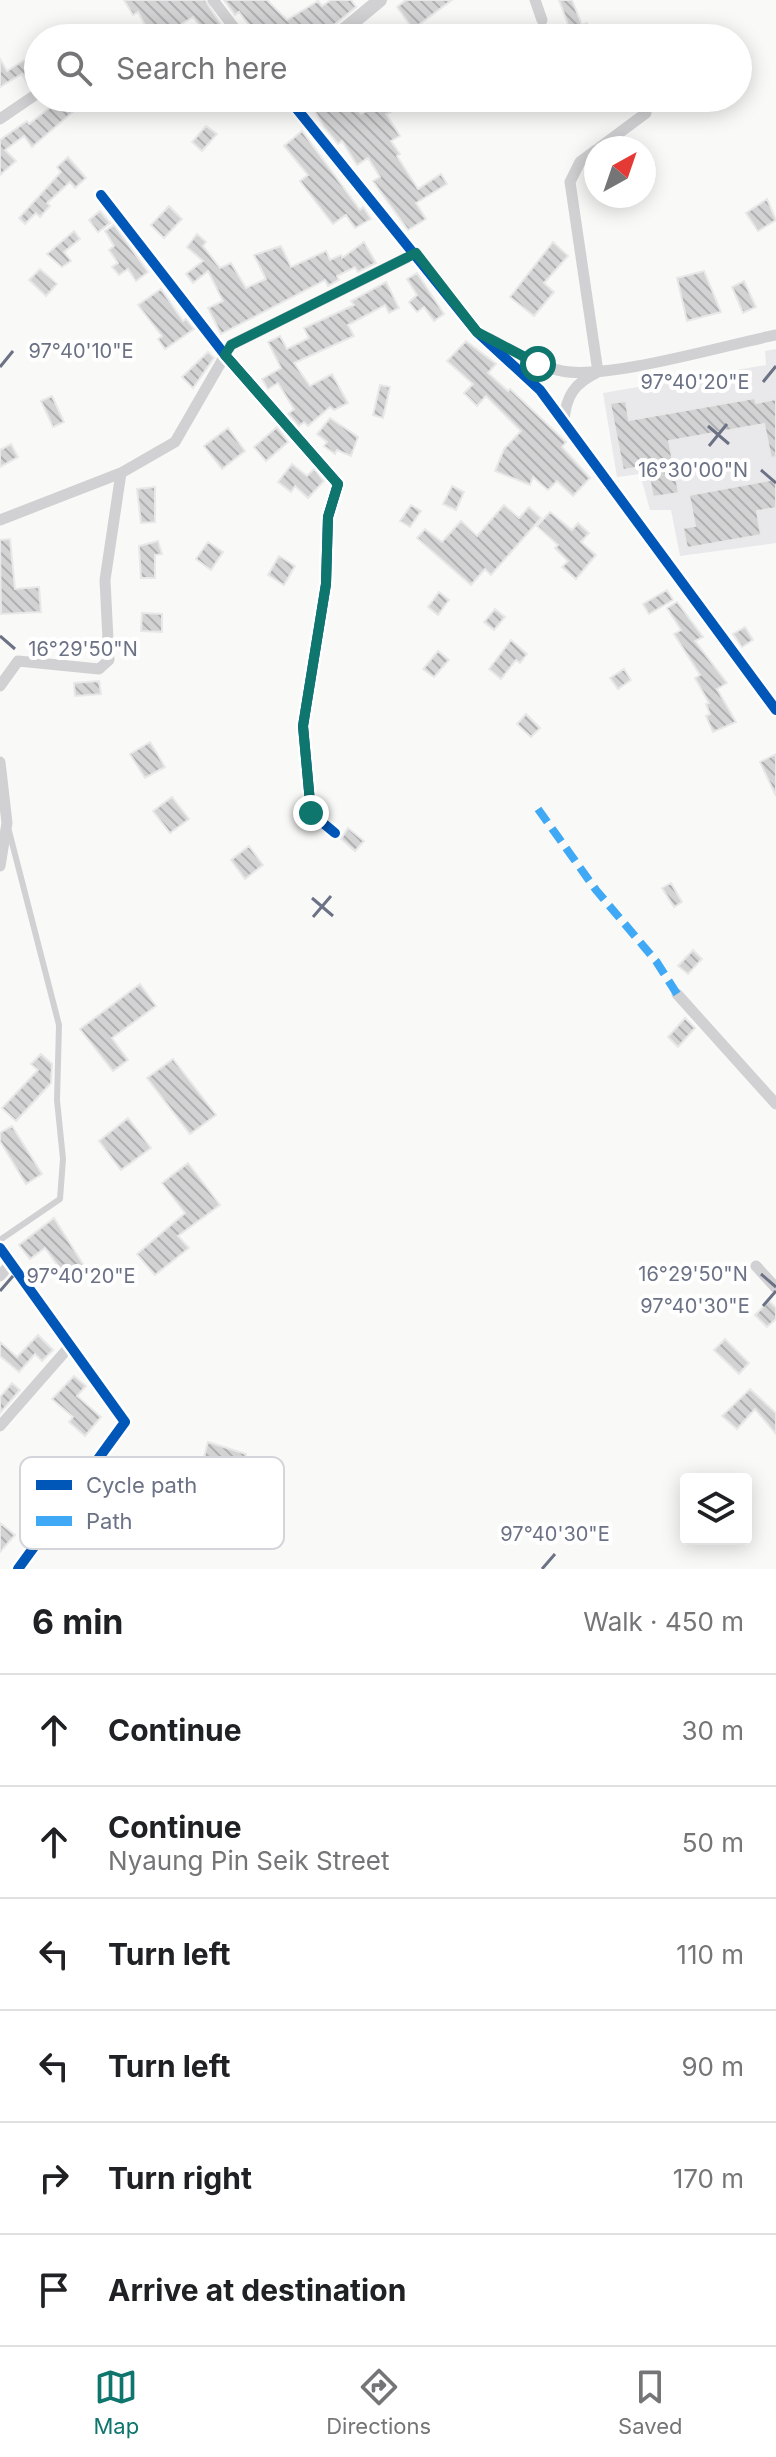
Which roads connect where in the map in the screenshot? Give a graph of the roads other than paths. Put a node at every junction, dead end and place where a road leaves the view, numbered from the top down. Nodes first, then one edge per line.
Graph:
1 (213, 0) edge
2 (380, 0) edge
3 (535, 0) edge
4 (542, 20) dead end
5 (231, 24) edge
6 (351, 24) edge
7 (24, 103) edge
8 (300, 112) edge
9 (646, 113) dead end
10 (0, 119) edge
11 (615, 136) edge
12 (584, 159) edge
13 (101, 195) dead end
14 (416, 253) junction
15 (477, 332) junction
16 (776, 335) edge
17 (225, 355) junction
18 (598, 372) junction
19 (564, 421) junction
20 (121, 473) junction
21 (0, 520) edge
22 (0, 686) edge
23 (776, 710) edge
24 (0, 762) edge
25 (7, 823) junction
26 (335, 833) dead end
27 (0, 866) edge
28 (677, 994) dead end
29 (776, 1104) edge
30 (0, 1240) edge
31 (0, 1248) edge
32 (11, 1263) junction
33 (756, 1266) dead end
34 (0, 1276) edge
35 (776, 1288) edge
36 (70, 1346) junction
37 (0, 1426) edge
38 (101, 1457) edge
39 (33, 1549) edge
40 (18, 1569) edge

1 - 5 street
2 - 6 street
3 - 4 street
7 - 10 street
8 - 14 street
9 - 11 street
12 - 18 street
13 - 17 street
14 - 15 street
14 - 17 street
15 - 18 street
15 - 19 street
16 - 18 street
17 - 20 street
17 - 26 street
18 - 19 street
19 - 23 street
20 - 21 street
20 - 22 street
24 - 25 street
25 - 27 street
25 - 30 lane
28 - 29 street
31 - 32 street
32 - 34 street
32 - 36 street
33 - 35 street
36 - 37 street
36 - 38 street
39 - 40 street

